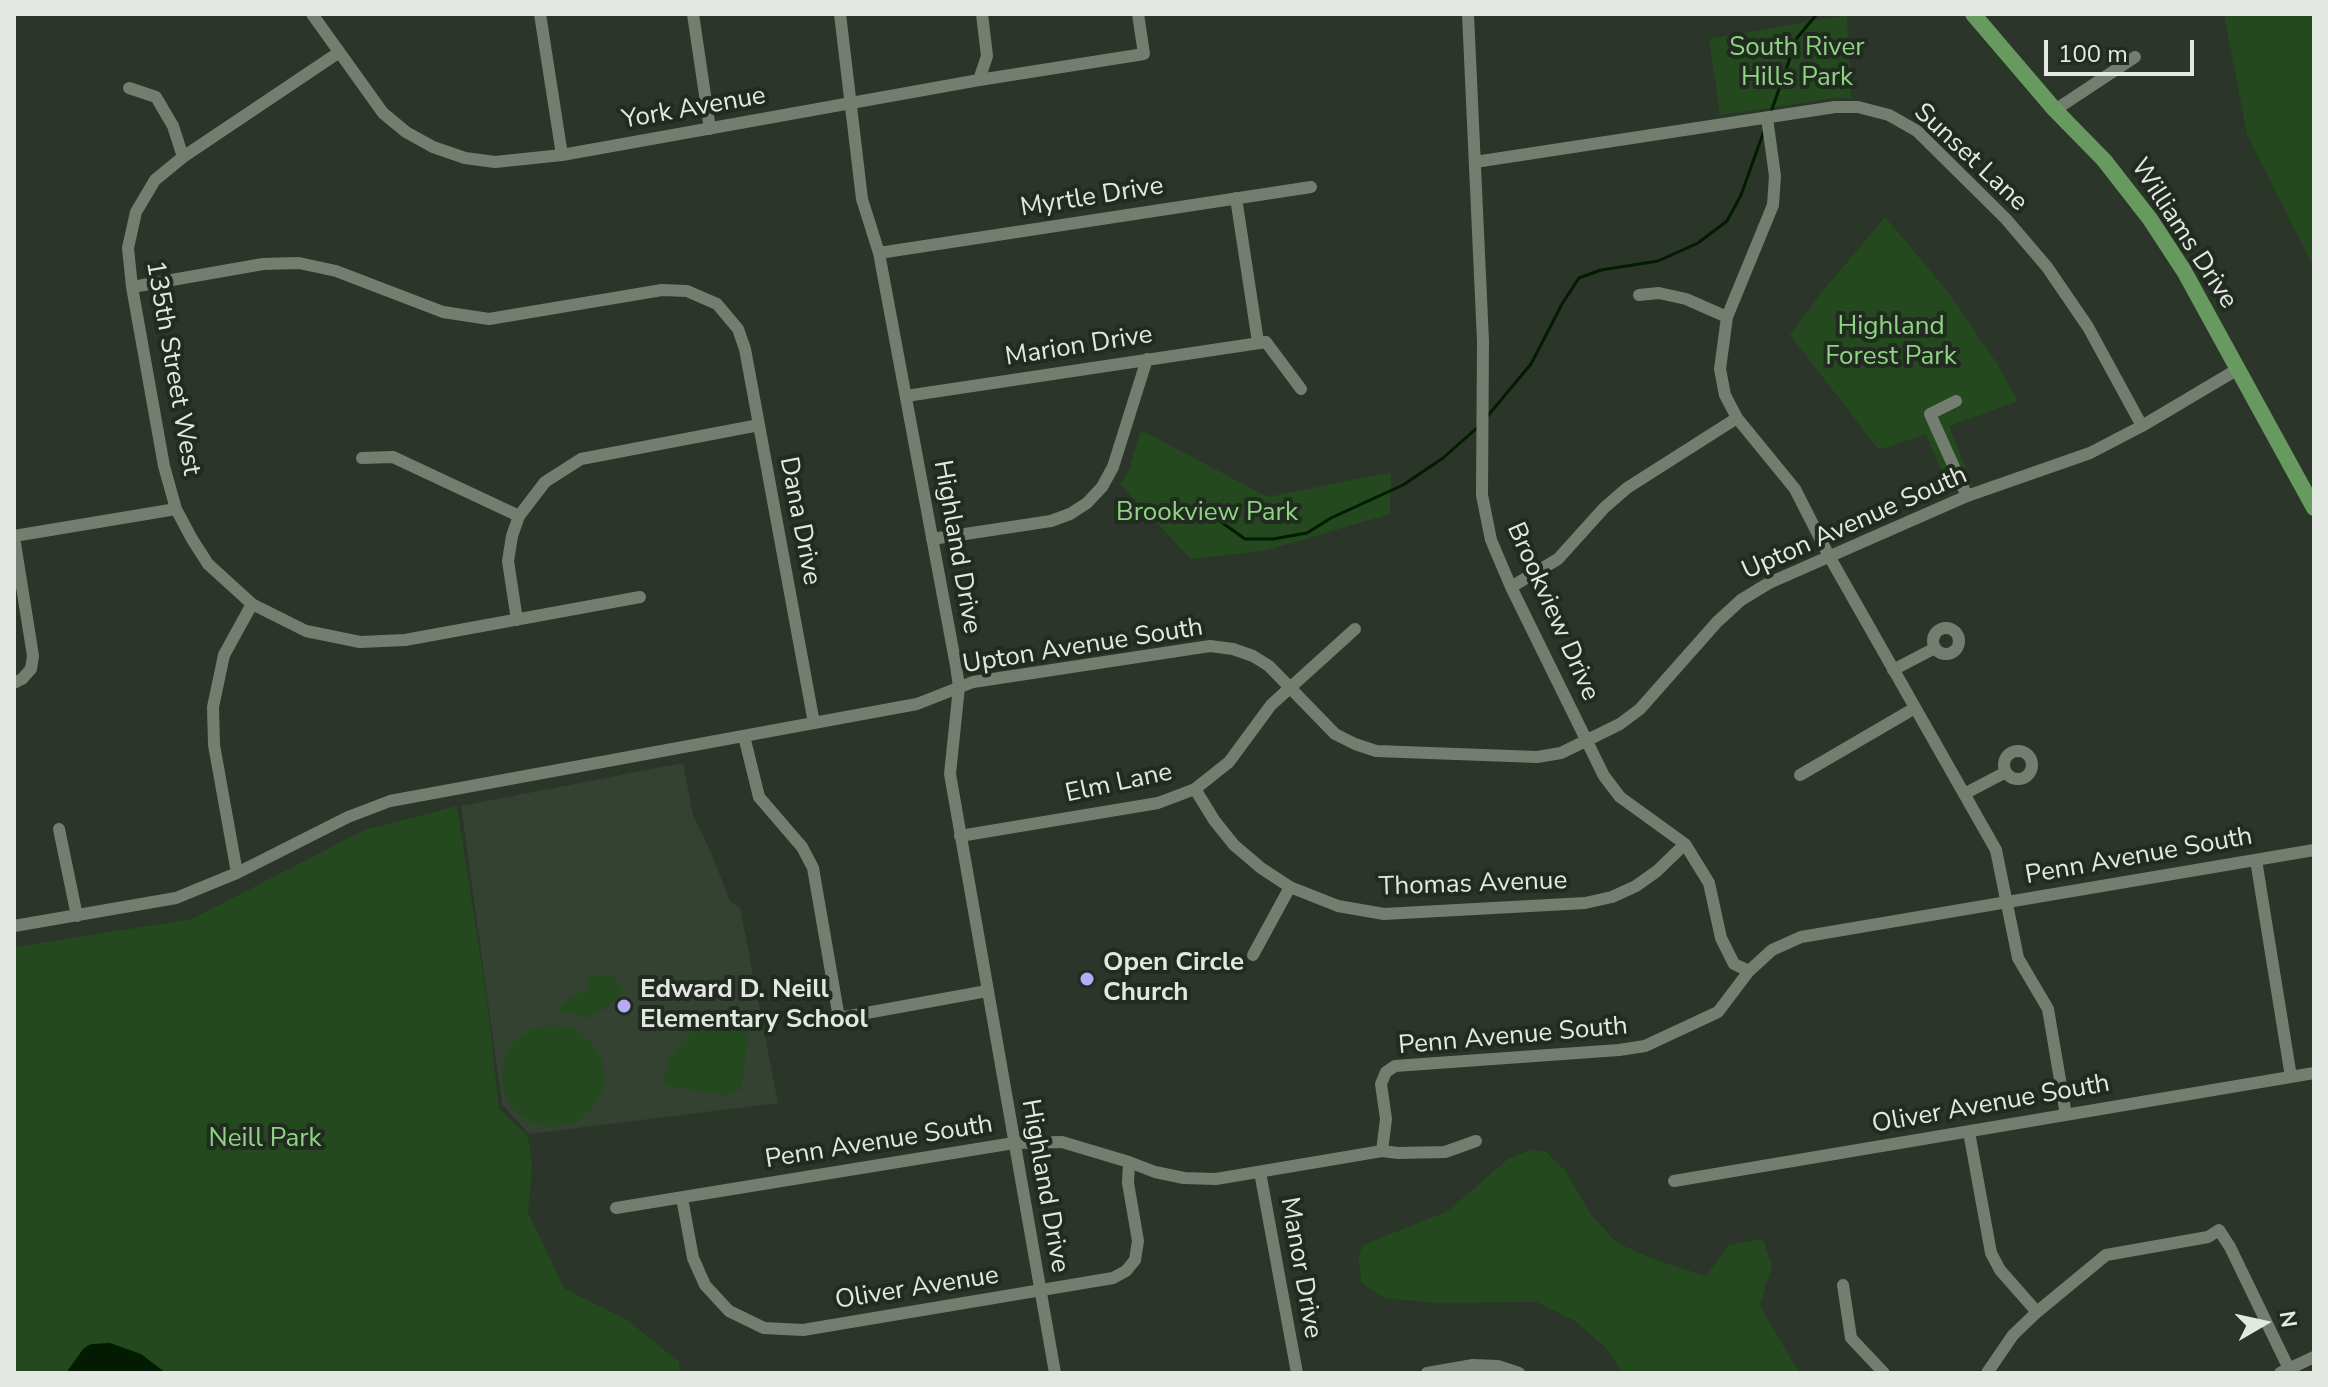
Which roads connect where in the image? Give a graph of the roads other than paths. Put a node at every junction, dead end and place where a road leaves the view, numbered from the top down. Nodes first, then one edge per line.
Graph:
1 (312, 14) edge
2 (540, 14) edge
3 (693, 14) edge
4 (840, 14) edge
5 (982, 14) edge
6 (1138, 14) edge
7 (1468, 14) edge
8 (1977, 15) edge
9 (338, 53) junction
10 (2135, 57) dead end
11 (979, 80) junction
12 (129, 88) dead end
13 (850, 103) junction
14 (2055, 110) junction
15 (1767, 118) junction
16 (710, 129) junction
17 (562, 155) junction
18 (183, 157) junction
19 (1475, 162) junction
20 (1311, 187) dead end
21 (1236, 198) junction
22 (879, 253) junction
23 (132, 287) junction
24 (1639, 295) dead end
25 (1727, 317) junction
26 (1258, 342) junction
27 (1147, 359) junction
28 (2238, 369) junction
29 (1301, 389) dead end
30 (906, 396) junction
31 (1956, 401) dead end
32 (1737, 418) junction
33 (759, 425) junction
34 (2142, 426) junction
35 (362, 458) dead end
36 (1967, 496) junction
37 (2314, 508) edge
38 (176, 509) junction
39 (519, 516) junction
40 (14, 536) edge
41 (932, 539) junction
42 (1829, 556) junction
43 (1511, 587) junction
44 (640, 597) dead end
45 (252, 604) junction
46 (517, 620) junction
47 (1355, 629) dead end
48 (1935, 648) dead end
49 (1893, 670) junction
50 (14, 683) edge
51 (1290, 686) junction
52 (959, 687) junction
53 (1915, 708) junction
54 (814, 723) junction
55 (744, 736) junction
56 (1586, 741) junction
57 (2006, 772) dead end
58 (1800, 775) dead end
59 (1195, 789) junction
60 (1964, 794) junction
61 (59, 829) dead end
62 (960, 836) junction
63 (1685, 844) junction
64 (2314, 850) edge
65 (2256, 860) junction
66 (237, 873) junction
67 (1290, 887) junction
68 (2007, 902) junction
69 (77, 916) junction
70 (14, 926) edge
71 (1253, 955) dead end
72 (1749, 971) junction
73 (987, 991) junction
74 (2314, 1073) edge
75 (2291, 1077) junction
76 (2066, 1115) junction
77 (1969, 1132) junction
78 (1476, 1141) dead end
79 (1014, 1143) junction
80 (1382, 1151) junction
81 (1129, 1162) junction
82 (1260, 1172) junction
83 (1674, 1181) dead end
84 (682, 1198) junction
85 (616, 1208) dead end
86 (1843, 1285) dead end
87 (1040, 1291) junction
88 (2037, 1312) junction
89 (2314, 1357) edge
90 (2287, 1372) edge
91 (1055, 1373) edge
92 (1297, 1373) edge
93 (1427, 1373) edge
94 (1519, 1373) edge
95 (1884, 1373) edge
96 (1987, 1373) edge

1 - 9 street, York Avenue
2 - 17 street
3 - 16 street
4 - 13 street, Highland Drive
5 - 11 street
6 - 11 street, York Avenue
7 - 19 street, Brookview Drive
8 - 14 main road, Williams Drive
9 - 17 street, York Avenue
9 - 18 street, 135th Street West
10 - 14 street
11 - 13 street, York Avenue
12 - 18 street
13 - 16 street, York Avenue
13 - 22 street, Highland Drive
14 - 28 main road, Williams Drive
15 - 19 street, Sunset Lane
15 - 25 street
15 - 34 street, Sunset Lane
16 - 17 street, York Avenue
18 - 23 street, 135th Street West
19 - 43 street, Brookview Drive
20 - 21 street, Myrtle Drive
21 - 22 street, Myrtle Drive
21 - 26 street
22 - 30 street, Highland Drive
23 - 33 street, Dana Drive
23 - 38 street, 135th Street West
24 - 25 street
25 - 32 street
26 - 27 street, Marion Drive
26 - 29 street
27 - 30 street, Marion Drive
27 - 41 street
28 - 34 street, Upton Avenue South
28 - 37 main road, Williams Drive
30 - 41 street, Highland Drive
31 - 36 street
32 - 42 street
32 - 43 street
33 - 39 street
33 - 54 street, Dana Drive
34 - 36 street, Upton Avenue South
35 - 39 street
36 - 42 street, Upton Avenue South
38 - 40 street
38 - 45 street, 135th Street West
39 - 46 street
40 - 50 street
41 - 52 street, Highland Drive
42 - 49 street
42 - 56 street, Upton Avenue South
43 - 56 street, Brookview Drive
44 - 46 street, 135th Street West
45 - 46 street, 135th Street West
45 - 66 street
47 - 51 street, Elm Lane
48 - 49 street
49 - 53 street
51 - 52 street, Upton Avenue South
51 - 56 street, Upton Avenue South
51 - 59 street, Elm Lane
52 - 54 street, Upton Avenue South
52 - 62 street, Highland Drive
53 - 58 street
53 - 60 street
54 - 55 street, Upton Avenue South
55 - 66 street, Upton Avenue South
55 - 73 street
56 - 63 street, Brookview Drive
57 - 60 street
59 - 62 street, Elm Lane
59 - 67 street, Thomas Avenue
60 - 68 street
61 - 69 street
62 - 73 street, Highland Drive
63 - 67 street, Thomas Avenue
63 - 72 street, Brookview Drive
64 - 65 street, Penn Avenue South
65 - 68 street, Penn Avenue South
65 - 75 street
66 - 69 street, Upton Avenue South
67 - 71 street
68 - 72 street, Penn Avenue South
68 - 76 street
69 - 70 street, Upton Avenue South
72 - 80 street, Penn Avenue South
73 - 79 street, Highland Drive
74 - 75 street, Oliver Avenue South
75 - 76 street, Oliver Avenue South
76 - 77 street, Oliver Avenue South
77 - 83 street, Oliver Avenue South
77 - 88 street
78 - 80 street
79 - 81 street, Penn Avenue South
79 - 84 street, Penn Avenue South
79 - 87 street, Highland Drive
80 - 82 street, Penn Avenue South
81 - 82 street, Penn Avenue South
81 - 87 street, Oliver Avenue
82 - 92 street, Manor Drive
84 - 85 street, Penn Avenue South
84 - 87 street, Oliver Avenue
86 - 95 street
87 - 91 street, Highland Drive
88 - 90 street
88 - 96 street
89 - 90 street
93 - 94 street

